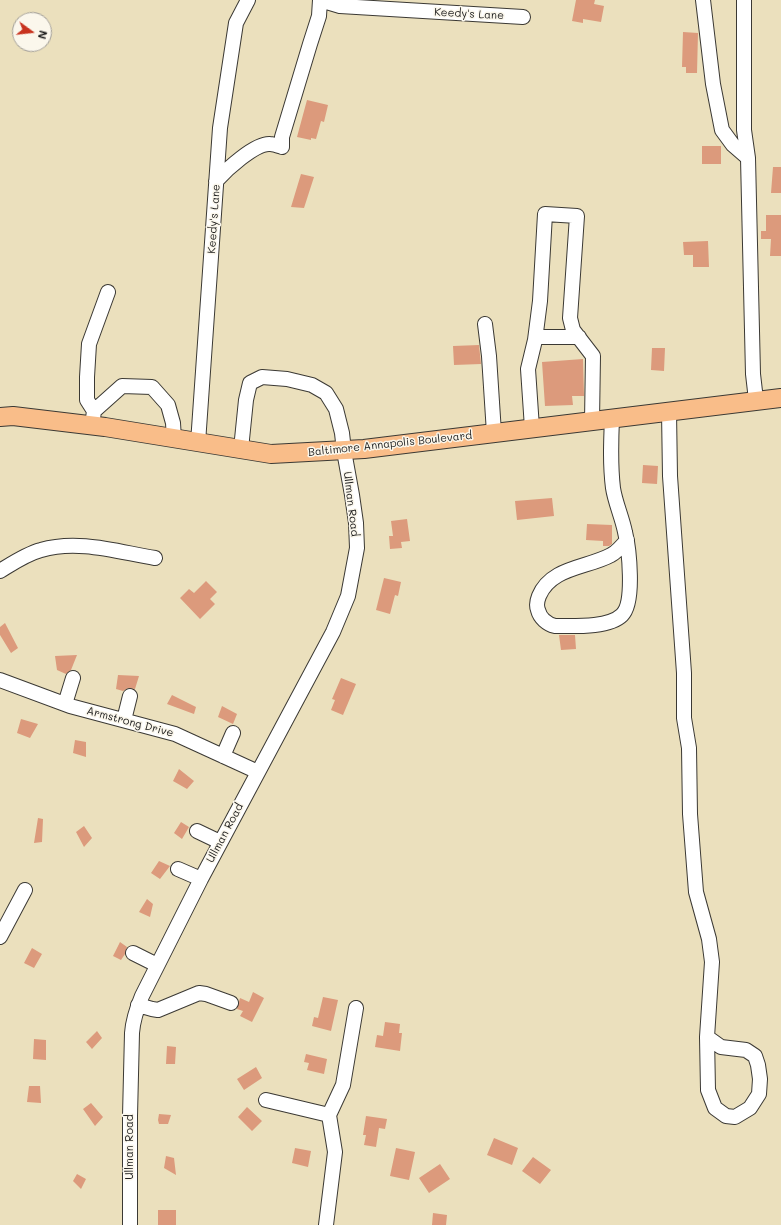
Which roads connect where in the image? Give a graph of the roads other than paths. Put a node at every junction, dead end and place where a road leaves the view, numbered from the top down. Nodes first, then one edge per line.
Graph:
1 (248, 0) edge
2 (320, 0) edge
3 (703, 0) edge
4 (744, 0) edge
5 (523, 17) dead end
6 (748, 158) junction
7 (216, 182) junction
8 (108, 292) dead end
9 (485, 324) dead end
10 (536, 337) junction
11 (579, 337) junction
12 (781, 398) edge
13 (756, 400) junction
14 (669, 412) junction
15 (0, 417) edge
16 (93, 418) junction
17 (612, 418) junction
18 (592, 421) junction
19 (532, 428) junction
20 (494, 433) junction
21 (174, 439) junction
22 (198, 443) junction
23 (241, 449) junction
24 (344, 451) junction
25 (627, 540) junction
26 (155, 558) dead end
27 (0, 571) edge
28 (73, 678) dead end
29 (0, 680) edge
30 (130, 696) dead end
31 (65, 704) junction
32 (124, 720) junction
33 (233, 734) dead end
34 (223, 756) junction
35 (258, 772) junction
36 (197, 831) dead end
37 (220, 842) junction
38 (178, 869) dead end
39 (201, 879) junction
40 (25, 890) dead end
41 (0, 936) edge
42 (133, 953) dead end
43 (158, 965) junction
44 (231, 1003) dead end
45 (138, 1005) junction
46 (356, 1008) dead end
47 (707, 1037) junction
48 (266, 1100) dead end
49 (329, 1115) junction
50 (130, 1225) edge
51 (326, 1225) edge

1 - 7 street, Keedy's Lane
2 - 5 street, Keedy's Lane
2 - 7 street
3 - 6 street
4 - 6 street
6 - 13 street
7 - 22 street, Keedy's Lane
8 - 16 street
9 - 20 street
10 - 11 street
10 - 11 street
10 - 19 street
11 - 18 street
12 - 13 main road, Baltimore Annapolis Boulevard
13 - 14 main road, Baltimore Annapolis Boulevard
14 - 17 main road, Baltimore Annapolis Boulevard
14 - 47 street
15 - 16 main road, Baltimore Annapolis Boulevard
16 - 21 main road, Baltimore Annapolis Boulevard
16 - 21 street
17 - 18 main road, Baltimore Annapolis Boulevard
17 - 25 street
18 - 19 main road, Baltimore Annapolis Boulevard
19 - 20 main road, Baltimore Annapolis Boulevard
20 - 24 main road, Baltimore Annapolis Boulevard
21 - 22 main road, Baltimore Annapolis Boulevard
22 - 23 main road, Baltimore Annapolis Boulevard
23 - 24 main road, Baltimore Annapolis Boulevard
23 - 24 street, Ullman Road
24 - 35 street, Ullman Road
25 - 25 street
26 - 27 street
28 - 31 street
29 - 31 street, Armstrong Drive
30 - 32 street
31 - 32 street, Armstrong Drive
32 - 34 street, Armstrong Drive
33 - 34 street
34 - 35 street, Armstrong Drive
35 - 37 street, Ullman Road
36 - 37 street
37 - 39 street, Ullman Road
38 - 39 street
39 - 43 street, Ullman Road
40 - 41 street
42 - 43 street
43 - 45 street, Ullman Road
44 - 45 street
45 - 50 street, Ullman Road
46 - 49 street
47 - 47 street
48 - 49 street
49 - 51 street

